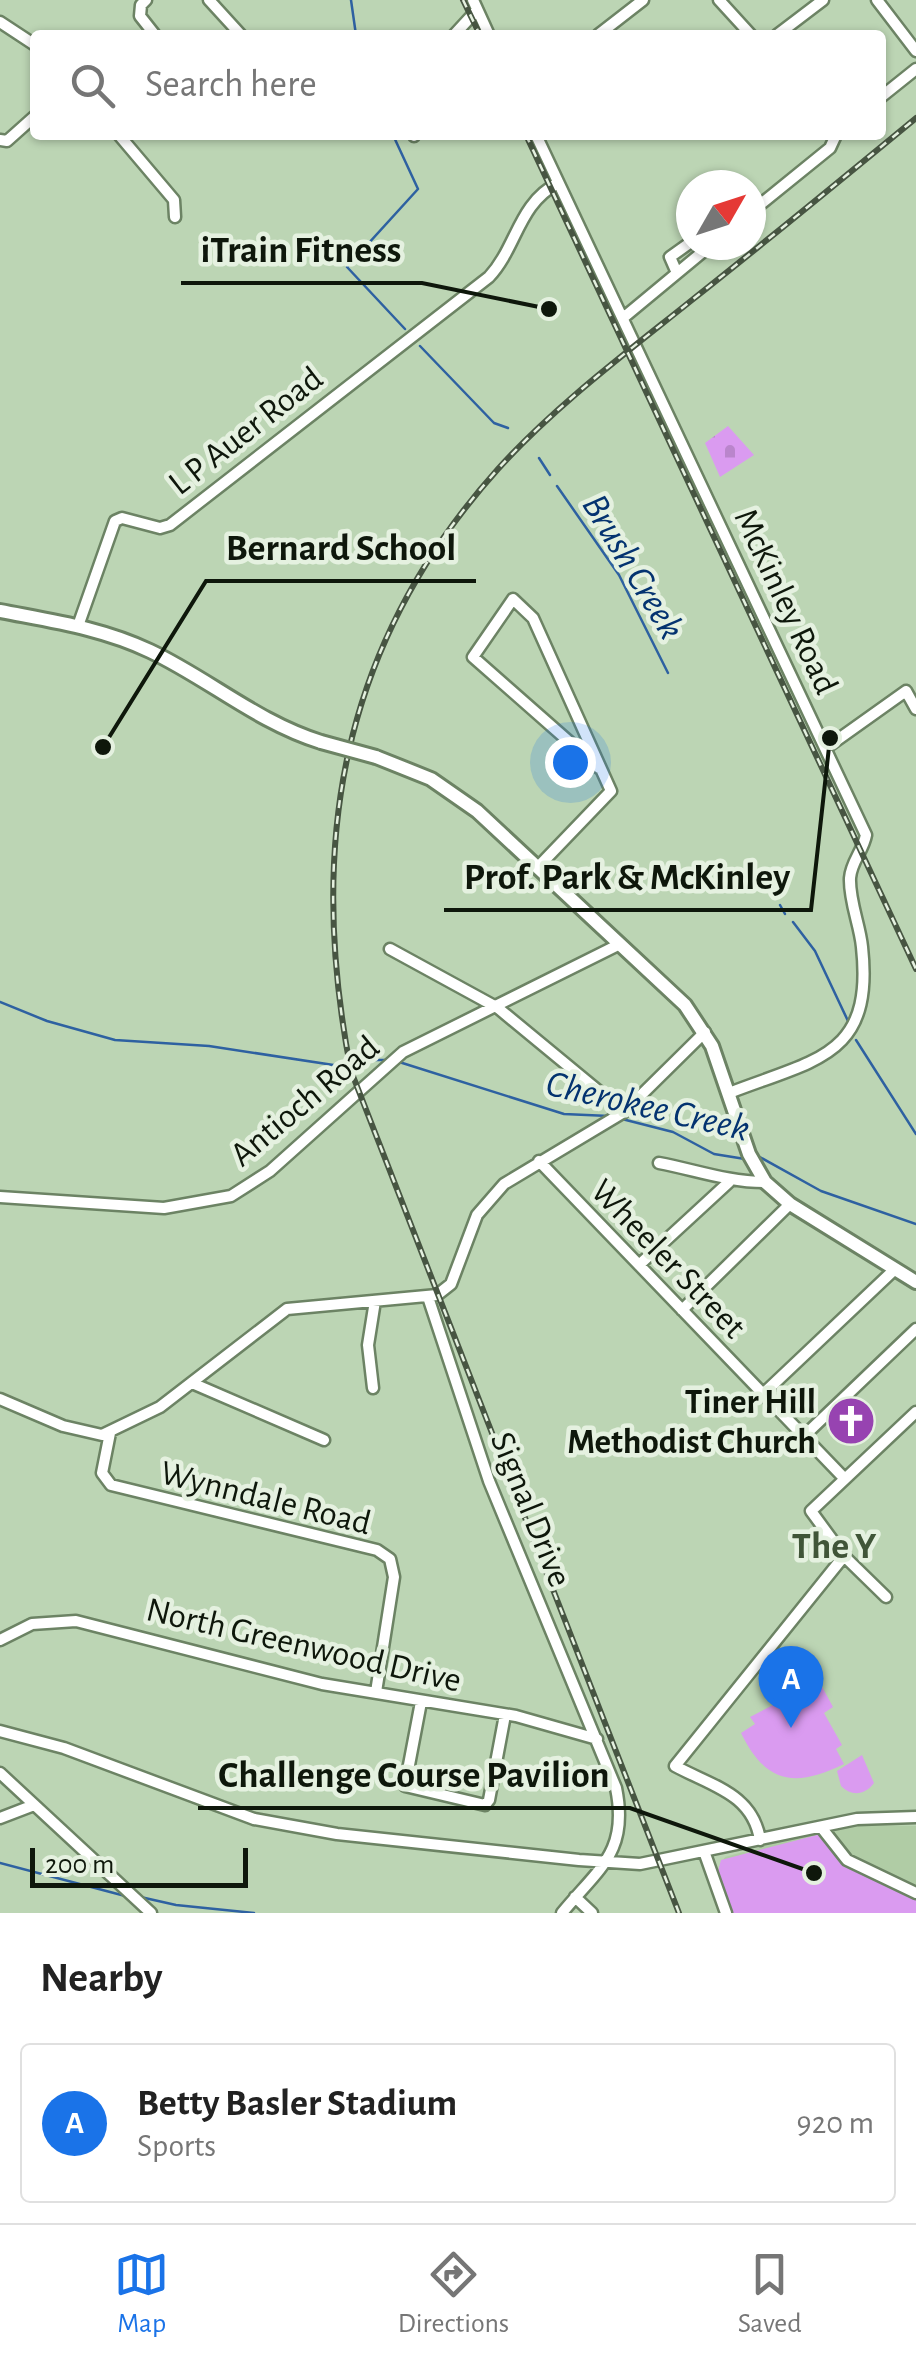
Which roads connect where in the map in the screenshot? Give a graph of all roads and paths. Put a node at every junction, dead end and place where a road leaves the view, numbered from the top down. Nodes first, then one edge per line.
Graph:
1 (146, 0) edge
2 (209, 0) edge
3 (719, 0) edge
4 (823, 0) edge
5 (877, 0) edge
6 (638, 2) edge
7 (475, 5) edge
8 (0, 22) edge
9 (151, 30) edge
10 (236, 30) edge
11 (458, 30) edge
12 (487, 30) edge
13 (604, 30) edge
14 (746, 30) edge
15 (784, 30) edge
16 (30, 42) edge
17 (916, 51) edge
18 (916, 70) edge
19 (886, 93) edge
20 (30, 120) edge
21 (0, 140) edge
22 (123, 140) edge
23 (538, 140) edge
24 (834, 140) edge
25 (558, 183) junction
26 (766, 200) edge
27 (175, 216) dead end
28 (676, 253) edge
29 (691, 260) edge
30 (677, 273) junction
31 (623, 318) junction
32 (0, 611) edge
33 (78, 626) junction
34 (916, 709) edge
35 (826, 748) junction
36 (599, 768) junction
37 (538, 867) junction
38 (620, 944) junction
39 (390, 949) dead end
40 (498, 1008) junction
41 (705, 1032) junction
42 (729, 1093) junction
43 (619, 1115) junction
44 (539, 1161) junction
45 (659, 1163) dead end
46 (730, 1182) junction
47 (765, 1182) junction
48 (0, 1197) edge
49 (790, 1204) junction
50 (640, 1265) junction
51 (896, 1268) junction
52 (916, 1282) edge
53 (428, 1297) junction
54 (375, 1301) junction
55 (682, 1310) junction
56 (916, 1329) edge
57 (192, 1383) junction
58 (372, 1388) dead end
59 (762, 1395) junction
60 (0, 1398) edge
61 (916, 1412) edge
62 (110, 1433) junction
63 (803, 1437) junction
64 (324, 1440) dead end
65 (844, 1478) junction
66 (844, 1556) junction
67 (886, 1598) dead end
68 (0, 1640) edge
69 (376, 1692) junction
70 (421, 1702) junction
71 (506, 1715) junction
72 (0, 1731) edge
73 (598, 1738) junction
74 (0, 1773) edge
75 (34, 1805) junction
76 (916, 1817) edge
77 (0, 1818) edge
78 (821, 1827) junction
79 (760, 1840) junction
80 (705, 1854) junction
81 (607, 1862) junction
82 (916, 1893) edge
83 (575, 1897) junction
84 (151, 1913) edge
85 (562, 1913) edge
86 (592, 1913) edge
87 (726, 1913) edge

1 - 9 street
2 - 10 street
3 - 14 street
4 - 15 street
5 - 17 street
6 - 13 street
7 - 11 street
7 - 12 street
8 - 16 street
18 - 19 street
20 - 21 street
22 - 27 street
23 - 25 street, McKinley Road
24 - 26 street
25 - 31 street, McKinley Road
25 - 33 street, L P Auer Road
28 - 30 street
29 - 30 street
30 - 31 street
31 - 35 street, McKinley Road
32 - 33 main road
33 - 37 main road, bridge
34 - 35 street
35 - 42 street, McKinley Road
36 - 36 street
36 - 37 street
37 - 38 main road
38 - 40 street, Antioch Road
38 - 41 main road
39 - 40 street
40 - 43 street
40 - 48 street, Antioch Road
41 - 42 main road
41 - 43 street
42 - 47 main road
43 - 44 street
44 - 50 street, Wheeler Street
44 - 53 street
45 - 46 street
46 - 47 street
46 - 50 street
47 - 49 main road
49 - 51 main road
49 - 55 street
50 - 55 street, Wheeler Street
51 - 52 main road
51 - 59 street
53 - 54 street
53 - 73 street, Signal Drive
54 - 57 street
54 - 58 street
55 - 59 street, Wheeler Street
56 - 63 street
57 - 62 street
57 - 64 street
59 - 63 street, Wheeler Street
60 - 62 street
61 - 65 street
62 - 69 street, Wynndale Road
63 - 65 street, Wheeler Street
65 - 66 street
66 - 67 street
66 - 79 street
68 - 69 street, North Greenwood Drive
69 - 70 street, North Greenwood Drive
70 - 71 street, North Greenwood Drive
70 - 71 street
71 - 73 street, North Greenwood Drive
72 - 81 street
73 - 81 street, Signal Drive
74 - 75 street
75 - 77 street
75 - 84 street
76 - 78 street
78 - 79 street
78 - 82 street
79 - 80 street
80 - 81 street
80 - 87 street
81 - 83 street
83 - 85 street
83 - 86 street

